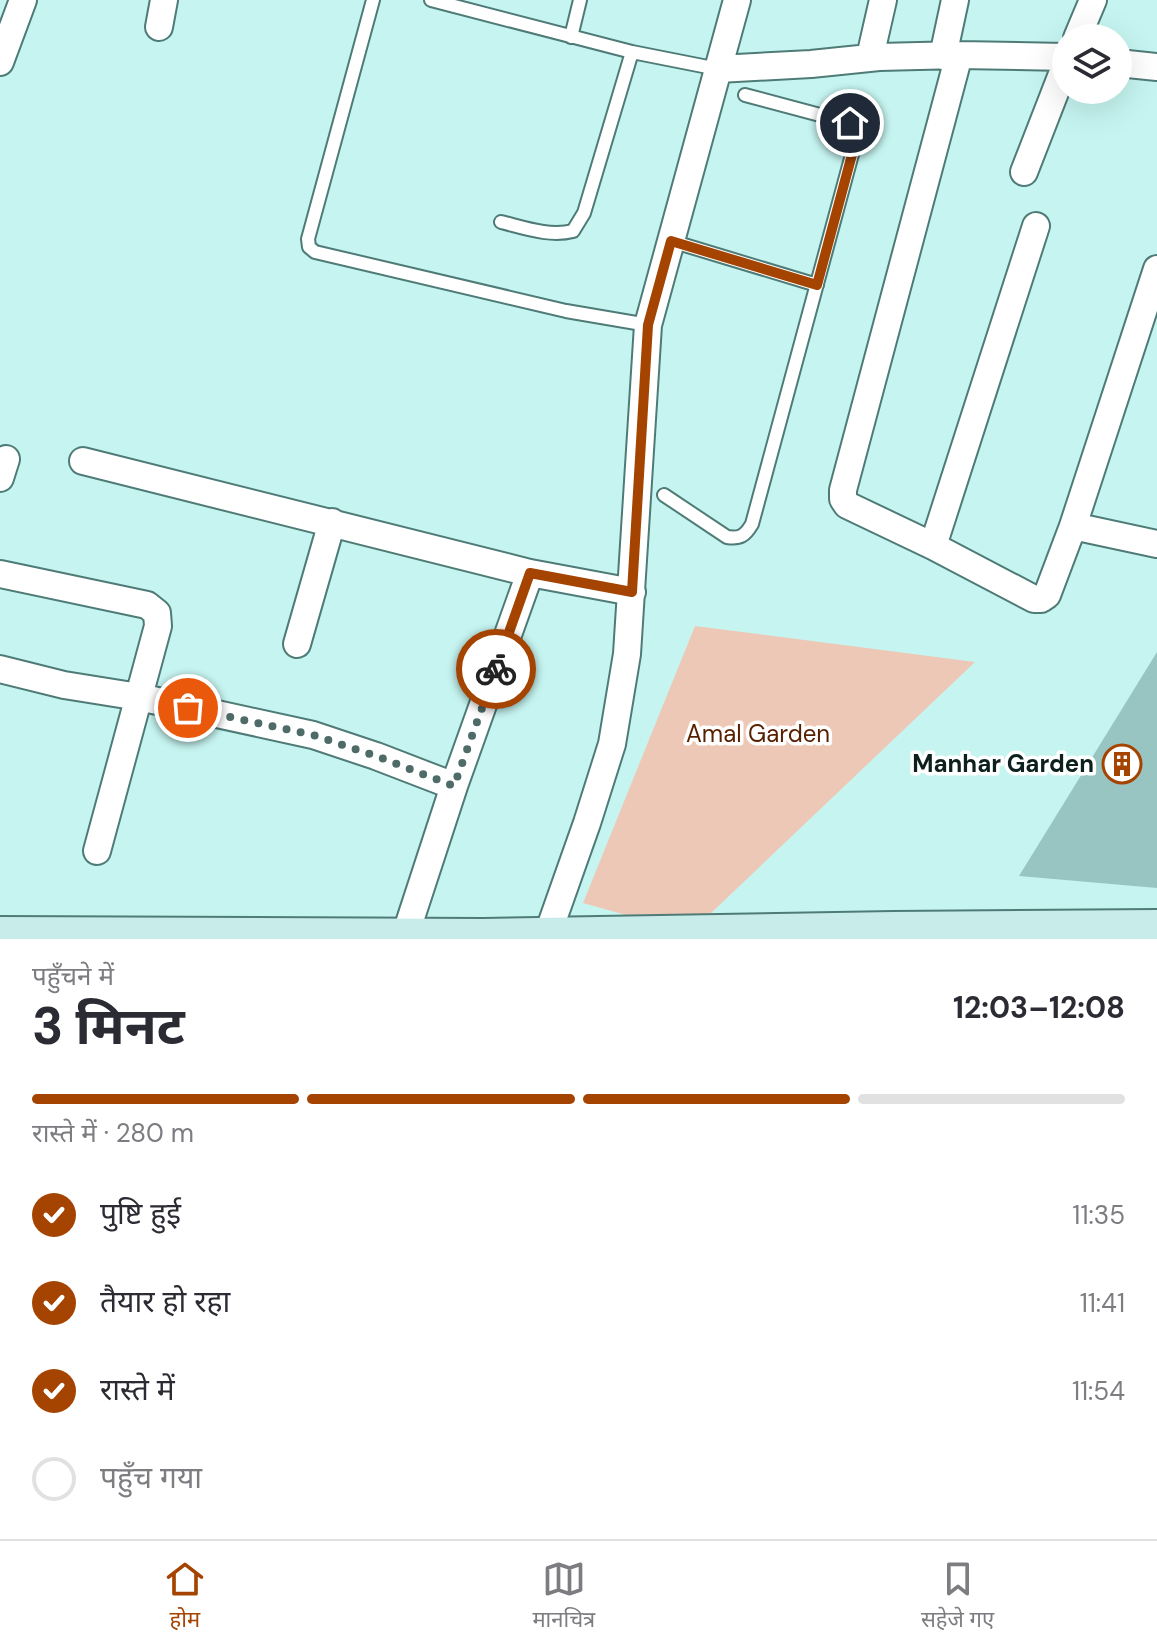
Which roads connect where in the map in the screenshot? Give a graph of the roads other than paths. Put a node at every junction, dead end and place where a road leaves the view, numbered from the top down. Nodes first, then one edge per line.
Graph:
1 (23, 0) edge
2 (164, 0) edge
3 (373, 0) edge
4 (431, 0) edge
5 (580, 0) edge
6 (737, 0) edge
7 (883, 0) edge
8 (955, 0) edge
9 (1093, 0) edge
10 (451, 3) edge
11 (1083, 24) edge
12 (159, 27) dead end
13 (571, 37) junction
14 (632, 52) junction
15 (951, 56) junction
16 (870, 57) junction
17 (1052, 57) edge
18 (0, 62) edge
19 (1132, 64) edge
20 (1157, 67) edge
21 (718, 69) junction
22 (745, 95) dead end
23 (1052, 100) edge
24 (1024, 172) dead end
25 (501, 222) dead end
26 (1036, 226) dead end
27 (671, 241) junction
28 (1157, 269) edge
29 (817, 285) junction
30 (648, 325) junction
31 (83, 461) dead end
32 (664, 495) dead end
33 (332, 522) junction
34 (1073, 526) junction
35 (1157, 544) edge
36 (933, 546) junction
37 (530, 573) junction
38 (0, 574) edge
39 (632, 592) junction
40 (297, 644) dead end
41 (0, 669) edge
42 (139, 697) junction
43 (454, 786) junction
44 (97, 851) dead end
45 (1157, 928) edge
46 (1071, 934) edge
47 (0, 935) edge
48 (547, 937) edge
49 (404, 938) edge

1 - 18 street
2 - 12 street
3 - 30 lane
4 - 10 lane
5 - 13 lane
6 - 21 street
7 - 16 street
8 - 15 street
9 - 11 street
10 - 13 lane
13 - 14 lane
14 - 21 lane
14 - 25 lane
15 - 16 street
15 - 17 street
15 - 36 street
16 - 21 street
19 - 20 street
21 - 27 street
22 - 29 lane
23 - 24 street
26 - 36 street
27 - 29 lane
27 - 30 street
28 - 34 street
29 - 32 lane
30 - 39 street
31 - 33 street
33 - 37 street
33 - 40 street
34 - 35 street
34 - 36 street
37 - 39 street
37 - 43 street
38 - 42 street
39 - 48 street
41 - 42 street
42 - 43 street
42 - 44 street
43 - 49 street
45 - 46 street
46 - 48 street
47 - 49 street
48 - 49 street

